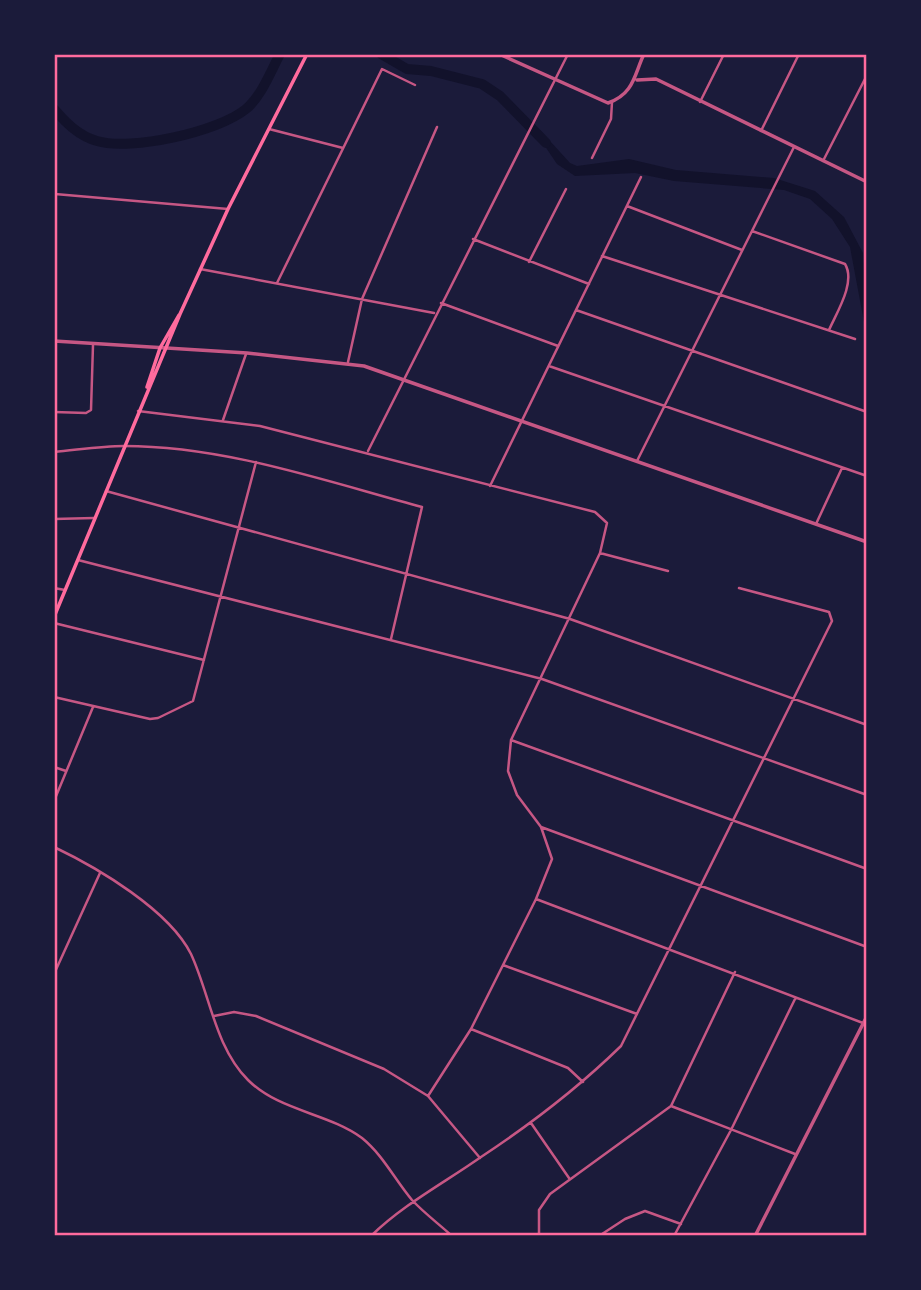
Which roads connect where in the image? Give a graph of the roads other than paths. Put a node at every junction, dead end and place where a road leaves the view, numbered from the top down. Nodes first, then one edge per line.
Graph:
1 (307, 54) edge
2 (499, 54) edge
3 (568, 54) edge
4 (644, 54) edge
5 (724, 54) edge
6 (799, 54) edge
7 (867, 75) edge
8 (555, 80) junction
9 (637, 80) junction
10 (415, 85) dead end
11 (612, 102) junction
12 (699, 102) junction
13 (437, 127) dead end
14 (269, 129) junction
15 (761, 131) junction
16 (794, 147) junction
17 (343, 148) junction
18 (592, 158) dead end
19 (823, 161) junction
20 (640, 177) dead end
21 (867, 182) edge
22 (566, 189) dead end
23 (54, 194) edge
24 (627, 206) junction
25 (229, 209) junction
26 (752, 231) junction
27 (473, 239) junction
28 (743, 250) junction
29 (602, 256) junction
30 (529, 262) junction
31 (200, 269) junction
32 (277, 283) junction
33 (589, 284) junction
34 (719, 296) junction
35 (362, 299) junction
36 (441, 303) junction
37 (576, 310) junction
38 (436, 313) junction
39 (180, 314) junction
40 (829, 330) junction
41 (855, 339) dead end
42 (54, 341) edge
43 (93, 345) junction
44 (558, 346) junction
45 (160, 348) junction
46 (168, 349) junction
47 (692, 351) junction
48 (247, 353) junction
49 (348, 362) junction
50 (549, 366) junction
51 (402, 381) junction
52 (144, 396) junction
53 (664, 406) junction
54 (138, 411) junction
55 (54, 412) edge
56 (867, 412) edge
57 (223, 420) junction
58 (521, 421) junction
59 (124, 446) junction
60 (54, 452) edge
61 (368, 452) junction
62 (637, 461) junction
63 (256, 462) junction
64 (842, 468) junction
65 (867, 476) edge
66 (490, 486) junction
67 (106, 491) junction
68 (94, 518) junction
69 (54, 519) edge
70 (816, 524) junction
71 (240, 529) junction
72 (867, 542) edge
73 (600, 553) junction
74 (78, 560) junction
75 (668, 571) dead end
76 (406, 575) junction
77 (54, 588) edge
78 (739, 588) dead end
79 (65, 590) junction
80 (222, 594) junction
81 (54, 617) edge
82 (570, 619) junction
83 (54, 623) edge
84 (390, 639) junction
85 (204, 660) junction
86 (542, 679) junction
87 (54, 697) edge
88 (793, 699) junction
89 (94, 706) junction
90 (867, 725) edge
91 (511, 740) junction
92 (763, 758) junction
93 (54, 767) edge
94 (66, 771) junction
95 (867, 796) edge
96 (54, 801) edge
97 (731, 821) junction
98 (541, 827) junction
99 (54, 847) edge
100 (867, 869) edge
101 (100, 873) junction
102 (701, 884) junction
103 (536, 899) junction
104 (867, 947) edge
105 (669, 949) junction
106 (503, 965) junction
107 (734, 972) junction
108 (54, 974) edge
109 (795, 999) junction
110 (637, 1014) junction
111 (214, 1016) junction
112 (867, 1016) edge
113 (863, 1023) junction
114 (471, 1029) junction
115 (583, 1082) junction
116 (428, 1096) junction
117 (671, 1106) junction
118 (531, 1123) junction
119 (731, 1130) junction
120 (798, 1154) junction
121 (480, 1158) junction
122 (569, 1179) junction
123 (413, 1201) junction
124 (681, 1224) junction
125 (371, 1236) edge
126 (452, 1236) edge
127 (539, 1236) edge
128 (599, 1236) edge
129 (674, 1236) edge
130 (755, 1236) edge

1 - 14 main road
2 - 8 street
3 - 8 street
4 - 9 street
5 - 12 street
6 - 15 street
7 - 19 street
8 - 11 street
8 - 27 street
9 - 11 street
9 - 12 street
10 - 17 street
11 - 18 street
12 - 15 street
13 - 35 street
14 - 17 street
14 - 25 main road
15 - 16 street
16 - 19 street
16 - 26 street
17 - 32 street
19 - 21 street
20 - 24 street
22 - 30 street
23 - 25 street
24 - 28 street
24 - 29 street
25 - 31 main road
26 - 28 street
26 - 40 street
27 - 30 street
27 - 36 street
28 - 34 street
29 - 33 street
29 - 34 street
30 - 33 street
31 - 32 street
31 - 39 main road
32 - 35 street
33 - 37 street
34 - 40 street
34 - 47 street
35 - 38 street
35 - 49 street
36 - 38 street
36 - 44 street
37 - 44 street
37 - 47 street
38 - 51 street
39 - 45 main road
39 - 46 main road
40 - 41 street
42 - 43 street
43 - 45 street
43 - 55 street
44 - 50 street
45 - 46 street
45 - 52 main road
46 - 48 street
46 - 52 main road
47 - 53 street
47 - 56 street
48 - 49 street
48 - 57 street
49 - 51 street
50 - 53 street
50 - 58 street
51 - 58 street
51 - 61 street
52 - 54 main road
53 - 62 street
53 - 64 street
54 - 57 street
54 - 59 main road
57 - 61 street
58 - 62 street
58 - 66 street
59 - 60 street
59 - 63 street
59 - 67 main road
61 - 66 street
62 - 70 street
63 - 71 street
63 - 76 street
64 - 65 street
64 - 70 street
66 - 73 street
67 - 68 main road
67 - 71 street
68 - 69 street
68 - 74 main road
70 - 72 street
71 - 76 street
71 - 80 street
73 - 75 street
73 - 82 street
74 - 79 main road
74 - 80 street
76 - 82 street
76 - 84 street
77 - 79 street
78 - 88 street
79 - 81 main road
80 - 84 street
80 - 85 street
82 - 86 street
82 - 88 street
83 - 85 street
84 - 86 street
85 - 89 street
86 - 91 street
86 - 92 street
87 - 89 street
88 - 90 street
88 - 92 street
89 - 94 street
91 - 97 street
91 - 98 street
92 - 95 street
92 - 97 street
93 - 94 street
94 - 96 street
97 - 100 street
97 - 102 street
98 - 102 street
98 - 103 street
99 - 101 street
101 - 108 street
101 - 111 street
102 - 104 street
102 - 105 street
103 - 105 street
103 - 106 street
105 - 107 street
105 - 110 street
106 - 110 street
106 - 114 street
107 - 109 street
107 - 117 street
109 - 113 street
109 - 119 street
110 - 115 street
111 - 116 street
111 - 123 street
112 - 113 street
113 - 120 street
114 - 115 street
114 - 116 street
115 - 118 street
116 - 121 street
117 - 119 street
117 - 122 street
118 - 121 street
118 - 122 street
119 - 120 street
119 - 124 street
120 - 130 street
121 - 123 street
122 - 127 street
123 - 125 street
123 - 126 street
124 - 128 street
124 - 129 street

